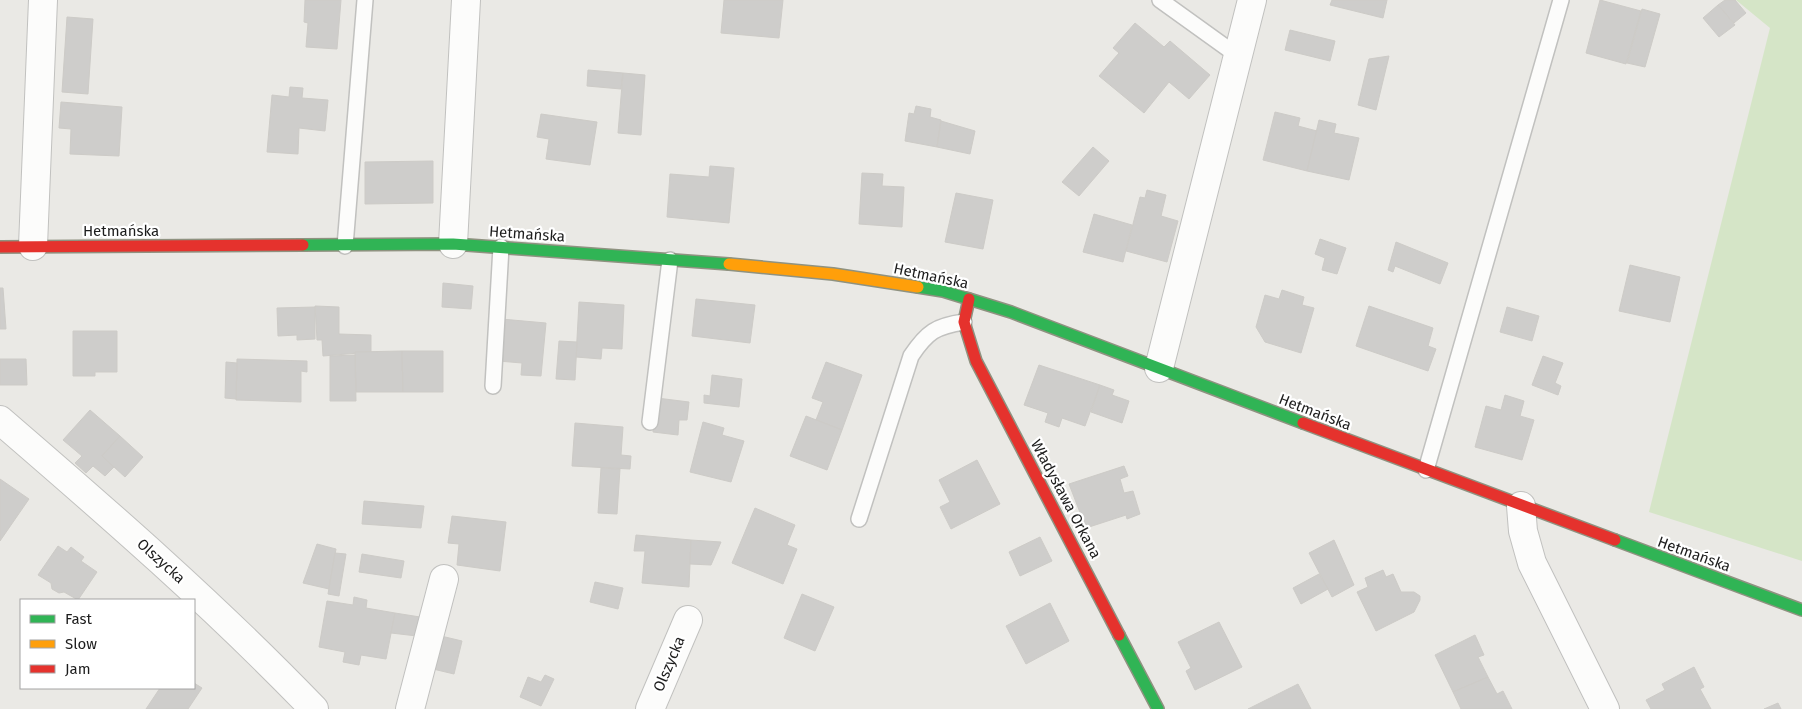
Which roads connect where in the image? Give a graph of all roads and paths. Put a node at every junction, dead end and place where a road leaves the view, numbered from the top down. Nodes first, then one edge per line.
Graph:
1 (43, 0) edge
2 (365, 0) edge
3 (466, 0) edge
4 (1160, 0) edge
5 (1252, 0) edge
6 (1561, 0) edge
7 (1238, 56) junction
8 (452, 244) junction
9 (33, 246) junction
10 (345, 246) junction
11 (0, 247) edge
12 (501, 247) junction
13 (670, 260) junction
14 (969, 298) junction
15 (964, 322) junction
16 (1159, 368) junction
17 (493, 386) dead end
18 (0, 420) edge
19 (650, 422) dead end
20 (1426, 470) junction
21 (1521, 506) junction
22 (859, 519) dead end
23 (444, 580) dead end
24 (1802, 610) edge
25 (688, 620) dead end
26 (314, 709) edge
27 (410, 709) edge
28 (650, 709) edge
29 (1158, 709) edge
30 (1605, 709) edge

1 - 9 street
2 - 10 lane
3 - 8 street
4 - 7 lane
5 - 7 street
6 - 20 lane
7 - 16 street
8 - 10 street, Hetmańska
8 - 12 street, Hetmańska
9 - 10 street, Hetmańska
9 - 11 street, Hetmańska
12 - 13 street, Hetmańska
12 - 17 lane
13 - 14 street, Hetmańska
13 - 19 lane
14 - 15 street, Władysława Orkana
14 - 16 street, Hetmańska
15 - 22 lane
15 - 29 street, Władysława Orkana
16 - 20 street, Hetmańska
18 - 26 street, Olszycka
20 - 21 street, Hetmańska
21 - 24 street, Hetmańska
21 - 30 street
23 - 27 street
25 - 28 street, Olszycka

